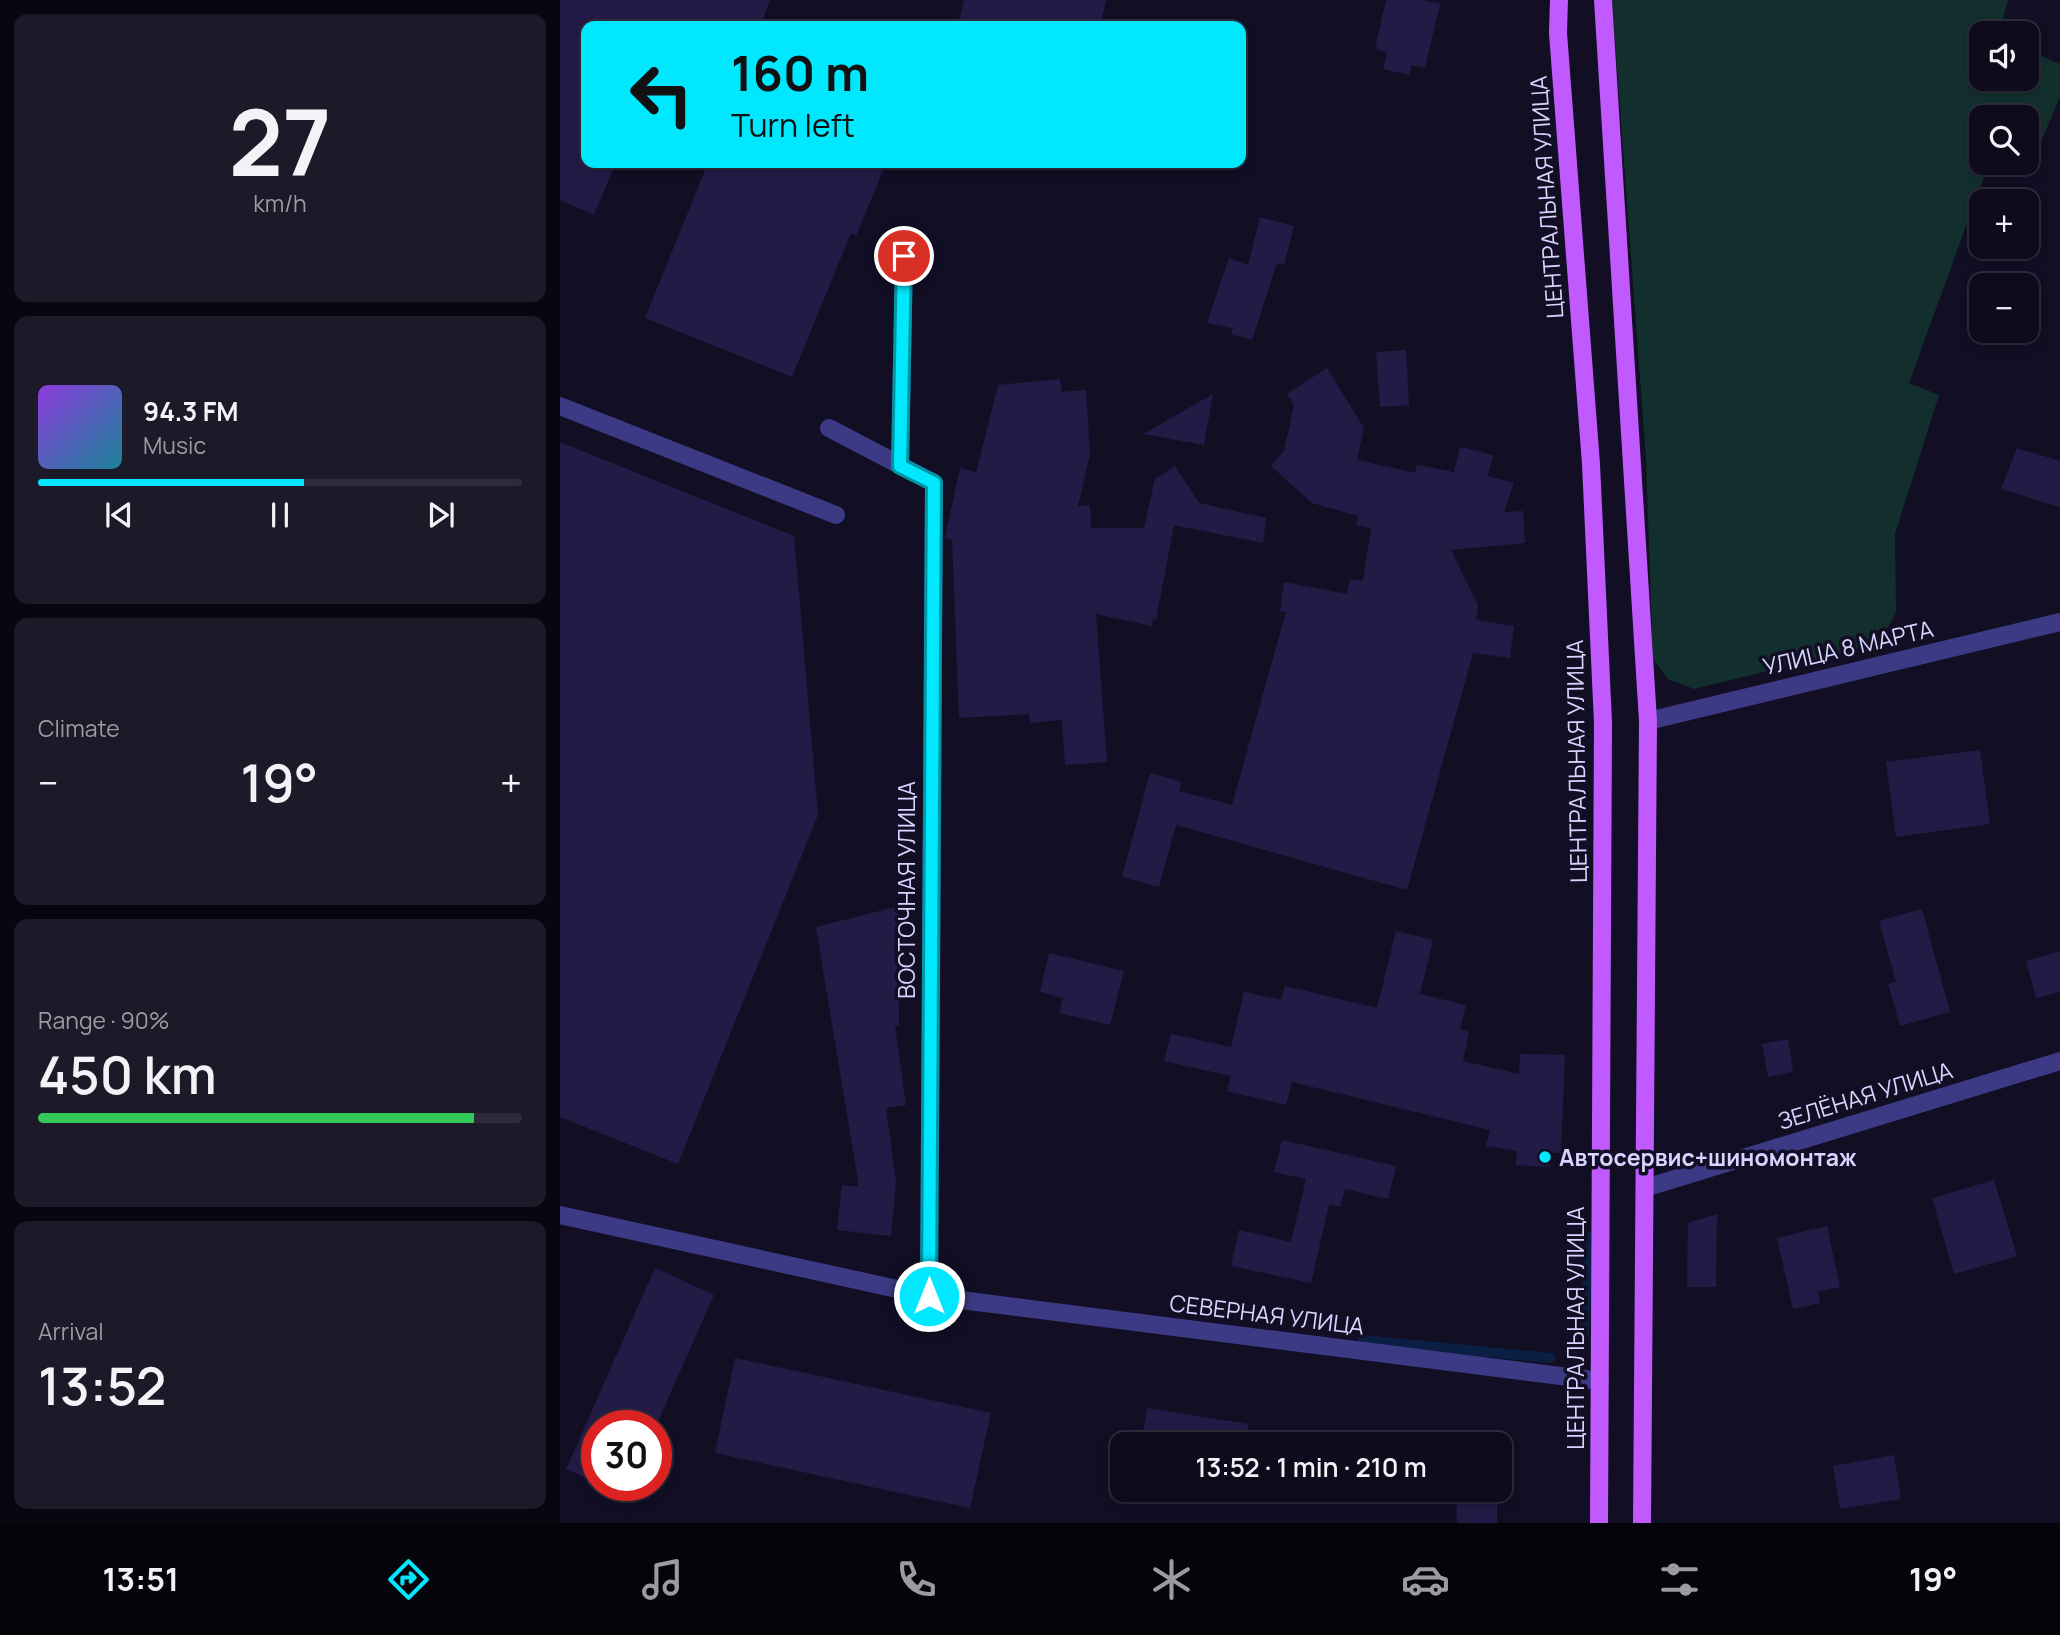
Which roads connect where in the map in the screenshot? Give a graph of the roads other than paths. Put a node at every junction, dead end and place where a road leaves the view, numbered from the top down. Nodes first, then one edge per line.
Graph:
1 (1559, 0) edge
2 (1603, 0) edge
3 (904, 256) dead end
4 (560, 406) edge
5 (829, 428) dead end
6 (900, 466) junction
7 (836, 515) dead end
8 (2060, 622) edge
9 (1648, 721) junction
10 (2060, 1060) edge
11 (1645, 1188) junction
12 (560, 1215) edge
13 (929, 1296) junction
14 (1600, 1381) junction
15 (1599, 1523) edge
16 (1643, 1523) edge

1 - 14 main road, ЦЕНТРАЛЬНАЯ УЛИЦА
2 - 9 main road
3 - 6 street
4 - 7 street
5 - 6 street
6 - 13 street, ВОСТОЧНАЯ УЛИЦА
8 - 9 street, УЛИЦА 8 МАРТА
9 - 11 main road
10 - 11 street, ЗЕЛЁНАЯ УЛИЦА
11 - 16 main road
12 - 13 street, СЕВЕРНАЯ УЛИЦА
13 - 14 street, СЕВЕРНАЯ УЛИЦА
14 - 15 main road, ЦЕНТРАЛЬНАЯ УЛИЦА

